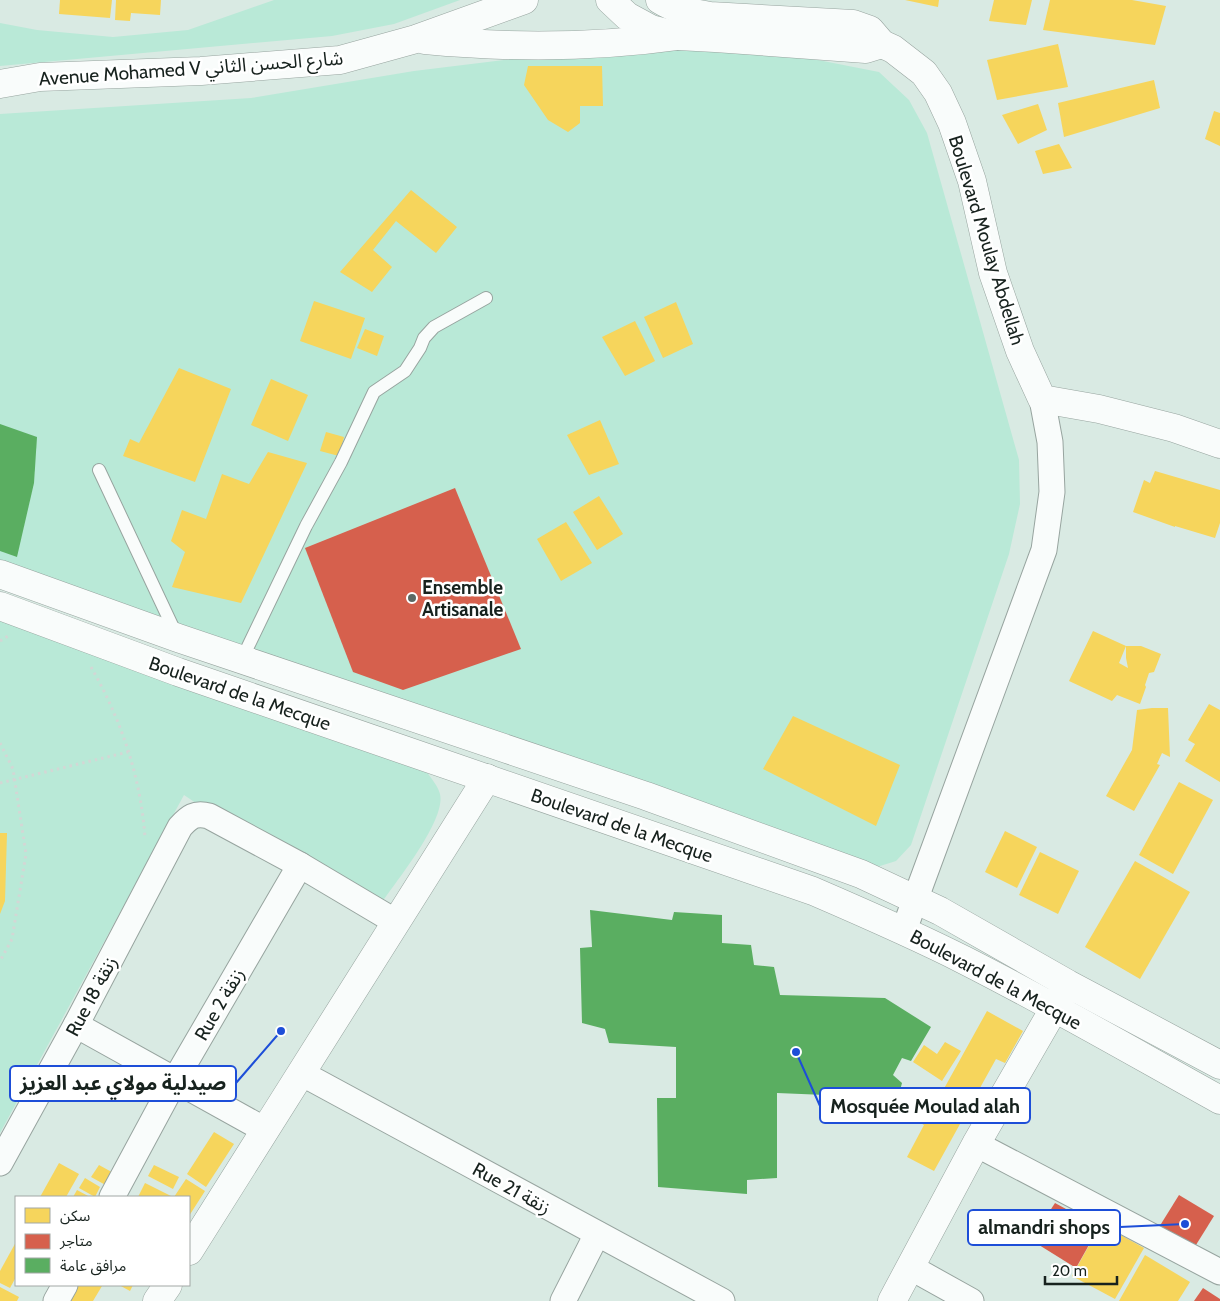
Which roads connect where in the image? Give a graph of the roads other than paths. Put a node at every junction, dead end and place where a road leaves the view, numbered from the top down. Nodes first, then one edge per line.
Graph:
1 (524, 0) edge
2 (610, 0) edge
3 (660, 0) edge
4 (750, 29) junction
5 (678, 36) junction
6 (416, 39) junction
7 (0, 84) edge
8 (486, 298) dead end
9 (1042, 399) junction
10 (1220, 444) edge
11 (99, 470) dead end
12 (0, 574) edge
13 (0, 606) edge
14 (178, 638) junction
15 (242, 659) junction
16 (478, 738) junction
17 (530, 756) junction
18 (476, 774) junction
19 (517, 788) junction
20 (300, 865) junction
21 (916, 898) junction
22 (396, 922) junction
23 (904, 930) junction
24 (1068, 984) junction
25 (1054, 1008) junction
26 (76, 1025) junction
27 (1220, 1066) edge
28 (301, 1073) junction
29 (175, 1080) junction
30 (1220, 1100) edge
31 (265, 1130) junction
32 (976, 1144) junction
33 (0, 1163) edge
34 (113, 1196) edge
35 (597, 1234) junction
36 (190, 1249) edge
37 (910, 1267) junction
38 (1220, 1272) edge
39 (64, 1286) edge
40 (167, 1286) edge
41 (56, 1301) edge
42 (158, 1301) edge
43 (563, 1301) edge
44 (722, 1301) edge
45 (892, 1301) edge
46 (972, 1301) edge

1 - 6 main road, Avenue Mohamed V شارع الحسن الثاني
2 - 5 main road
3 - 4 main road
4 - 5 main road
4 - 9 main road, Boulevard Moulay Abdellah
5 - 6 main road
6 - 7 main road, Avenue Mohamed V شارع الحسن الثاني
8 - 15 lane
9 - 10 main road
9 - 21 street
11 - 14 lane
12 - 14 main road, Boulevard de la Mecque
13 - 18 main road, Boulevard de la Mecque
14 - 15 main road, Boulevard de la Mecque
15 - 16 main road, Boulevard de la Mecque
16 - 17 main road, Boulevard de la Mecque
16 - 18 main road
17 - 19 main road
17 - 21 main road, Boulevard de la Mecque
18 - 19 main road, Boulevard de la Mecque
18 - 22 main road
19 - 23 main road, Boulevard de la Mecque
20 - 22 street
20 - 26 street, Rue 18 زنقة
20 - 29 street, Rue 2 زنقة
21 - 23 street
21 - 24 main road, Boulevard de la Mecque
22 - 28 main road
23 - 25 main road, Boulevard de la Mecque
24 - 25 main road
24 - 27 main road, Boulevard de la Mecque
25 - 30 main road, Boulevard de la Mecque
25 - 32 main road
26 - 29 street
26 - 33 street, Rue 18 زنقة
28 - 31 main road
28 - 35 street, Rue 21 زنقة
29 - 31 street
29 - 34 street, Rue 2 زنقة
31 - 36 main road
32 - 37 main road
32 - 38 street
35 - 43 street
35 - 44 street, Rue 21 زنقة
37 - 45 main road
37 - 46 street
39 - 41 street
40 - 42 main road

